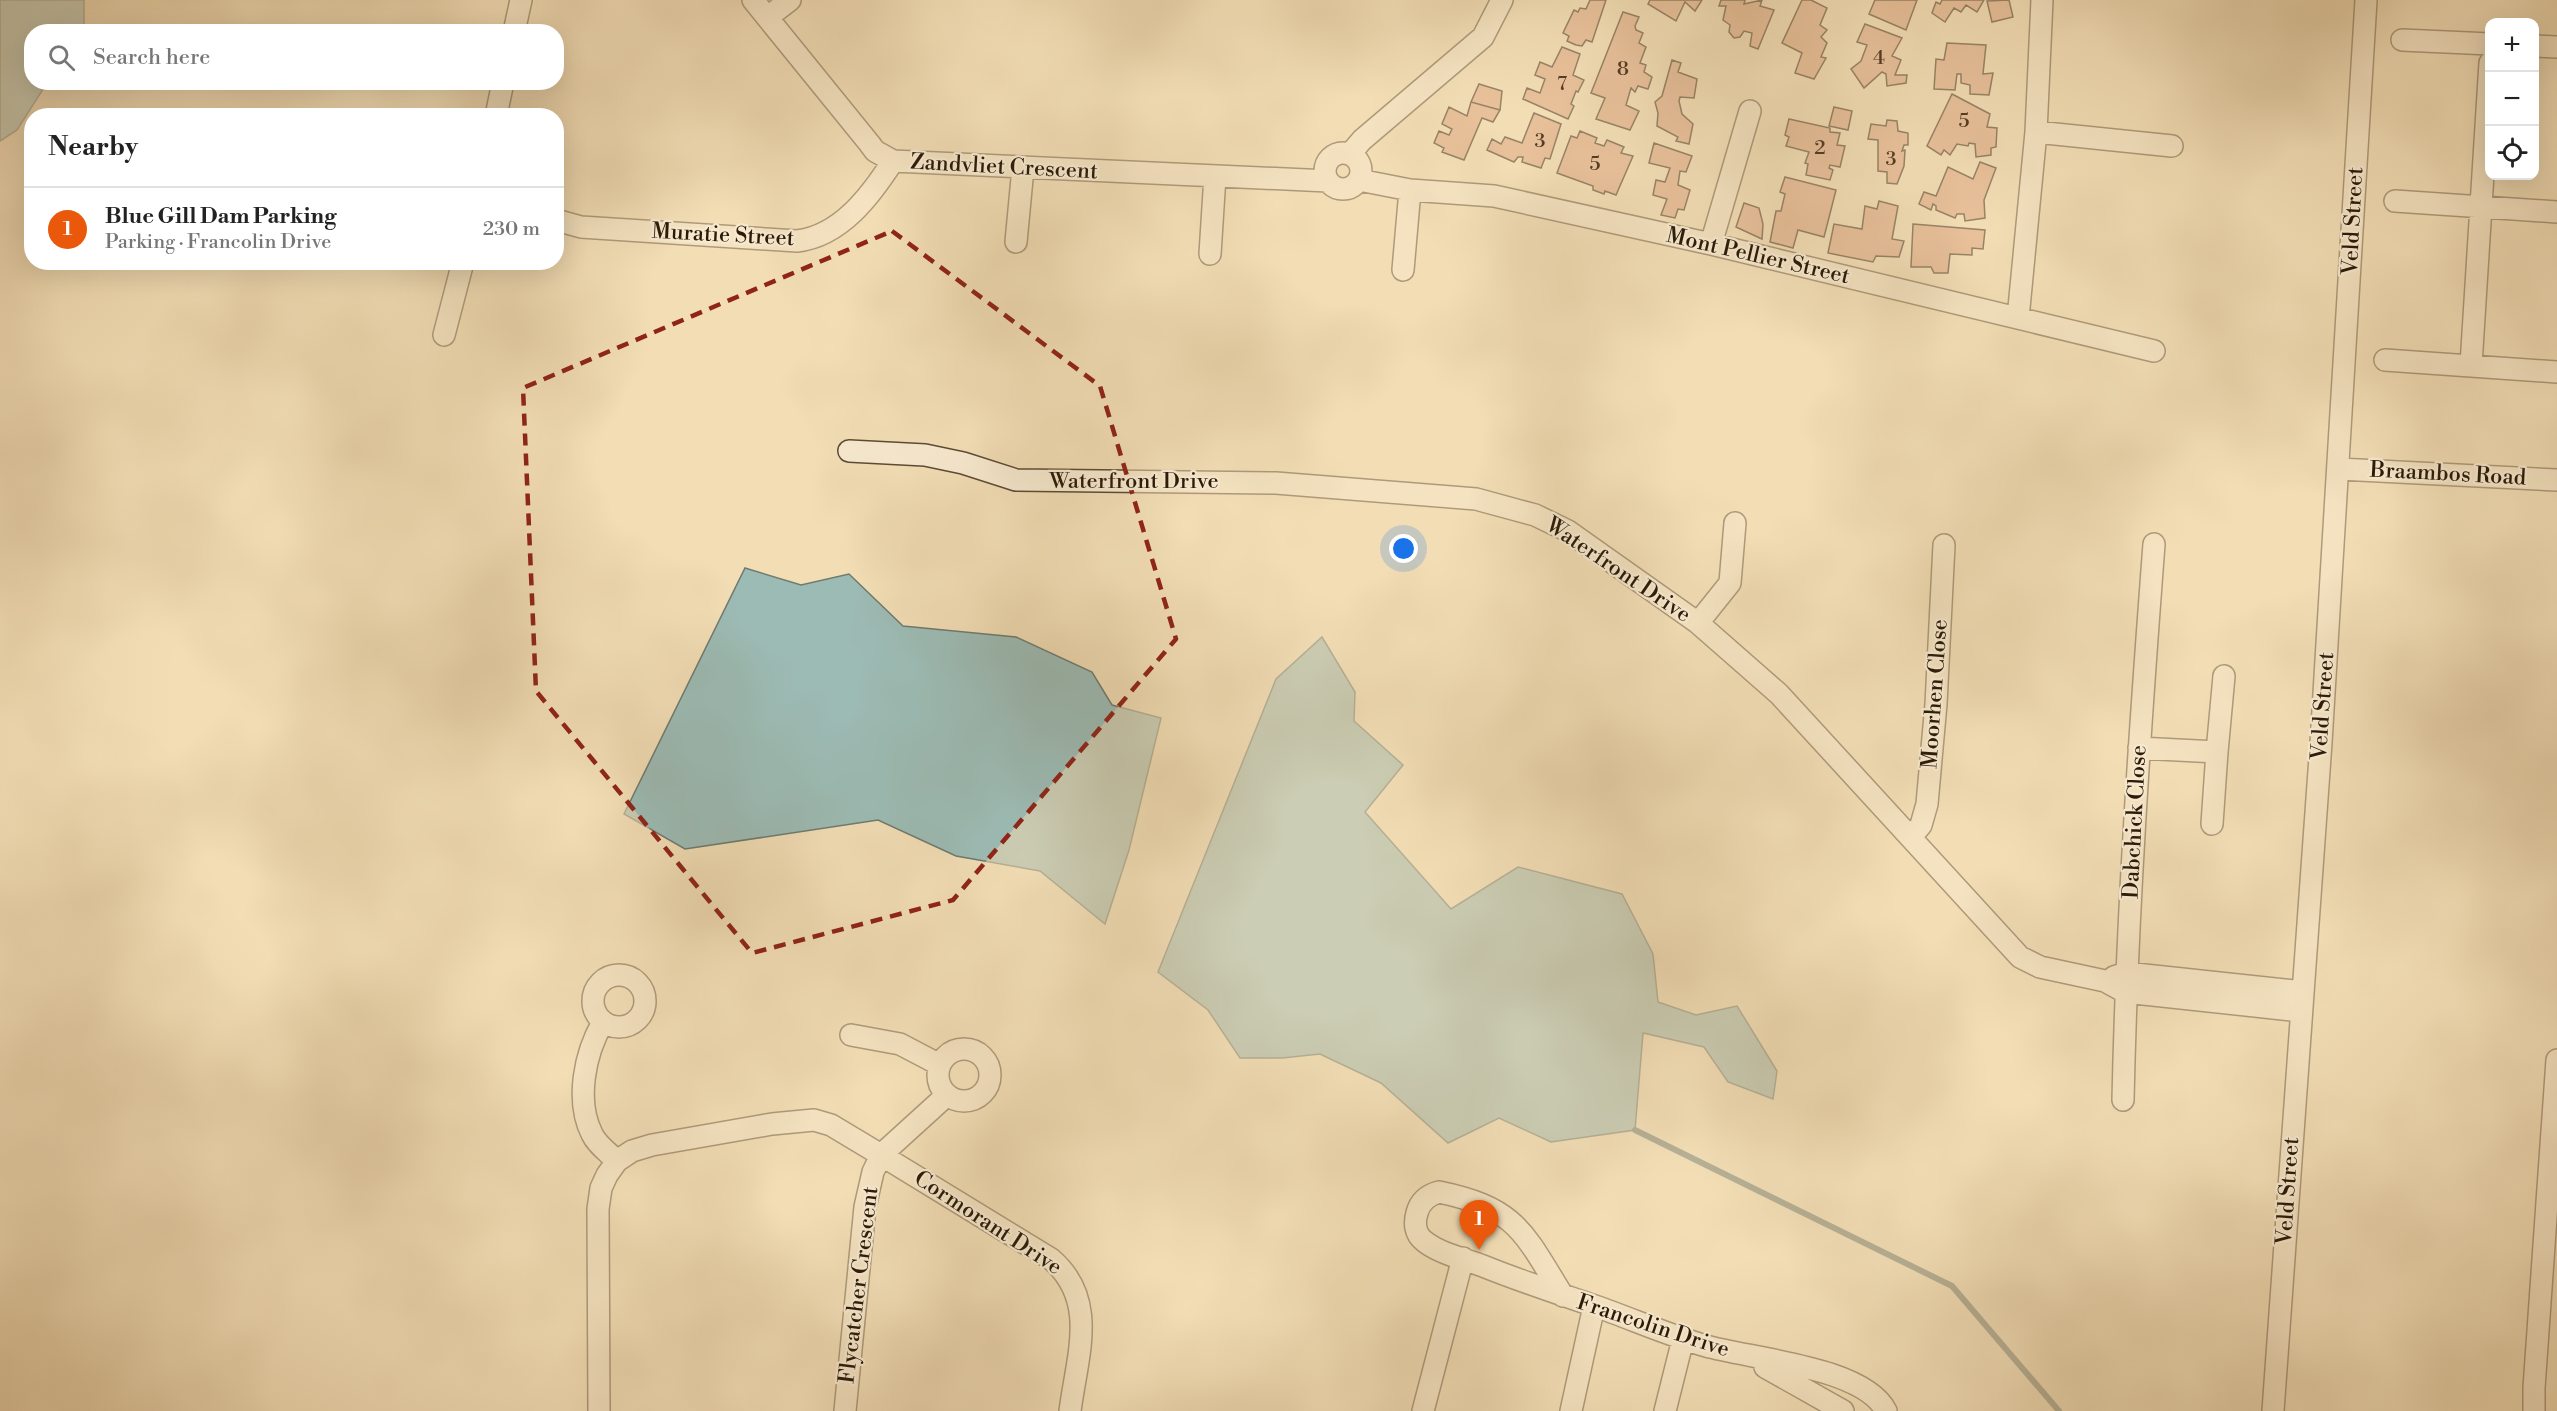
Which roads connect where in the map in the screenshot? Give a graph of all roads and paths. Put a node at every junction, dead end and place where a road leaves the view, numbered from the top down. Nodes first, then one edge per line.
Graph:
1 (521, 0) edge
2 (753, 0) edge
3 (790, 0) edge
4 (1502, 0) edge
5 (2042, 0) edge
6 (2366, 0) edge
7 (768, 17) junction
8 (516, 24) edge
9 (2402, 40) dead end
10 (2485, 44) edge
11 (2539, 46) edge
12 (2557, 47) edge
13 (2489, 72) edge
14 (501, 90) edge
15 (497, 108) edge
16 (1750, 111) dead end
17 (2036, 132) junction
18 (2172, 146) dead end
19 (1350, 154) junction
20 (893, 160) junction
21 (1023, 168) junction
22 (1215, 176) junction
23 (1359, 180) junction
24 (1328, 181) junction
25 (1410, 190) junction
26 (2395, 201) dead end
27 (2480, 207) junction
28 (2557, 212) edge
29 (564, 222) edge
30 (1016, 242) dead end
31 (1711, 244) junction
32 (1210, 254) dead end
33 (461, 270) edge
34 (1404, 270) dead end
35 (2018, 318) junction
36 (444, 335) dead end
37 (2154, 351) dead end
38 (2385, 360) dead end
39 (2471, 365) junction
40 (2557, 372) edge
41 (849, 451) dead end
42 (2339, 469) junction
43 (2557, 480) edge
44 (1735, 523) dead end
45 (2154, 544) dead end
46 (1944, 545) dead end
47 (1698, 623) junction
48 (2224, 676) dead end
49 (2139, 748) junction
50 (2217, 752) junction
51 (2212, 824) dead end
52 (1911, 837) junction
53 (2126, 983) junction
54 (2302, 1001) junction
55 (603, 1022) dead end
56 (851, 1035) dead end
57 (2557, 1060) edge
58 (940, 1065) junction
59 (947, 1095) junction
60 (2123, 1100) dead end
61 (882, 1155) junction
62 (617, 1161) junction
63 (1463, 1258) junction
64 (1563, 1296) junction
65 (1594, 1306) junction
66 (1683, 1339) junction
67 (1744, 1356) junction
68 (599, 1411) edge
69 (845, 1411) edge
70 (1070, 1411) edge
71 (1423, 1411) edge
72 (1571, 1411) edge
73 (1665, 1411) edge
74 (1843, 1411) edge
75 (1886, 1411) edge
76 (2273, 1411) edge
77 (2534, 1411) edge

1 - 8 street
2 - 7 street, Zandvliet Crescent
3 - 7 street
4 - 19 street
5 - 17 street
6 - 42 street, Veld Street
7 - 20 street, Zandvliet Crescent
9 - 10 street
11 - 12 street
13 - 27 street
14 - 15 street
16 - 31 street
17 - 18 street
17 - 35 street
19 - 23 street
19 - 24 street
20 - 21 street, Zandvliet Crescent
20 - 29 street, Muratie Street
21 - 22 street, Zandvliet Crescent
21 - 30 street
22 - 24 street, Zandvliet Crescent
22 - 32 street
23 - 24 street
23 - 25 street, Mont Pellier Street
25 - 31 street, Mont Pellier Street
25 - 34 street
26 - 27 street
27 - 28 street
27 - 39 street
31 - 35 street, Mont Pellier Street
33 - 36 street
35 - 37 street, Mont Pellier Street
38 - 39 street
39 - 40 street
41 - 47 street, Waterfront Drive
42 - 43 street, Braambos Road
42 - 54 street, Veld Street
44 - 47 street
45 - 49 street, Dabchick Close
46 - 52 street, Moorhen Close
47 - 52 street, Waterfront Drive
48 - 50 street
49 - 50 street
49 - 53 street, Dabchick Close
50 - 51 street
52 - 53 street, Waterfront Drive
53 - 54 street, Waterfront Drive
53 - 60 street, Dabchick Close
54 - 76 street, Veld Street
55 - 62 street
56 - 58 street
57 - 77 street
58 - 59 street
58 - 59 street
59 - 61 street
61 - 62 street, Flycatcher Crescent
61 - 69 street, Flycatcher Crescent
61 - 70 street, Cormorant Drive
62 - 68 street
63 - 64 street, Francolin Drive
63 - 64 street, Francolin Drive
63 - 71 street
64 - 65 street, Francolin Drive
65 - 66 street, Francolin Drive
65 - 72 street
66 - 67 street, Francolin Drive
66 - 73 street
67 - 74 street, Francolin Drive
67 - 75 street, Francolin Drive

